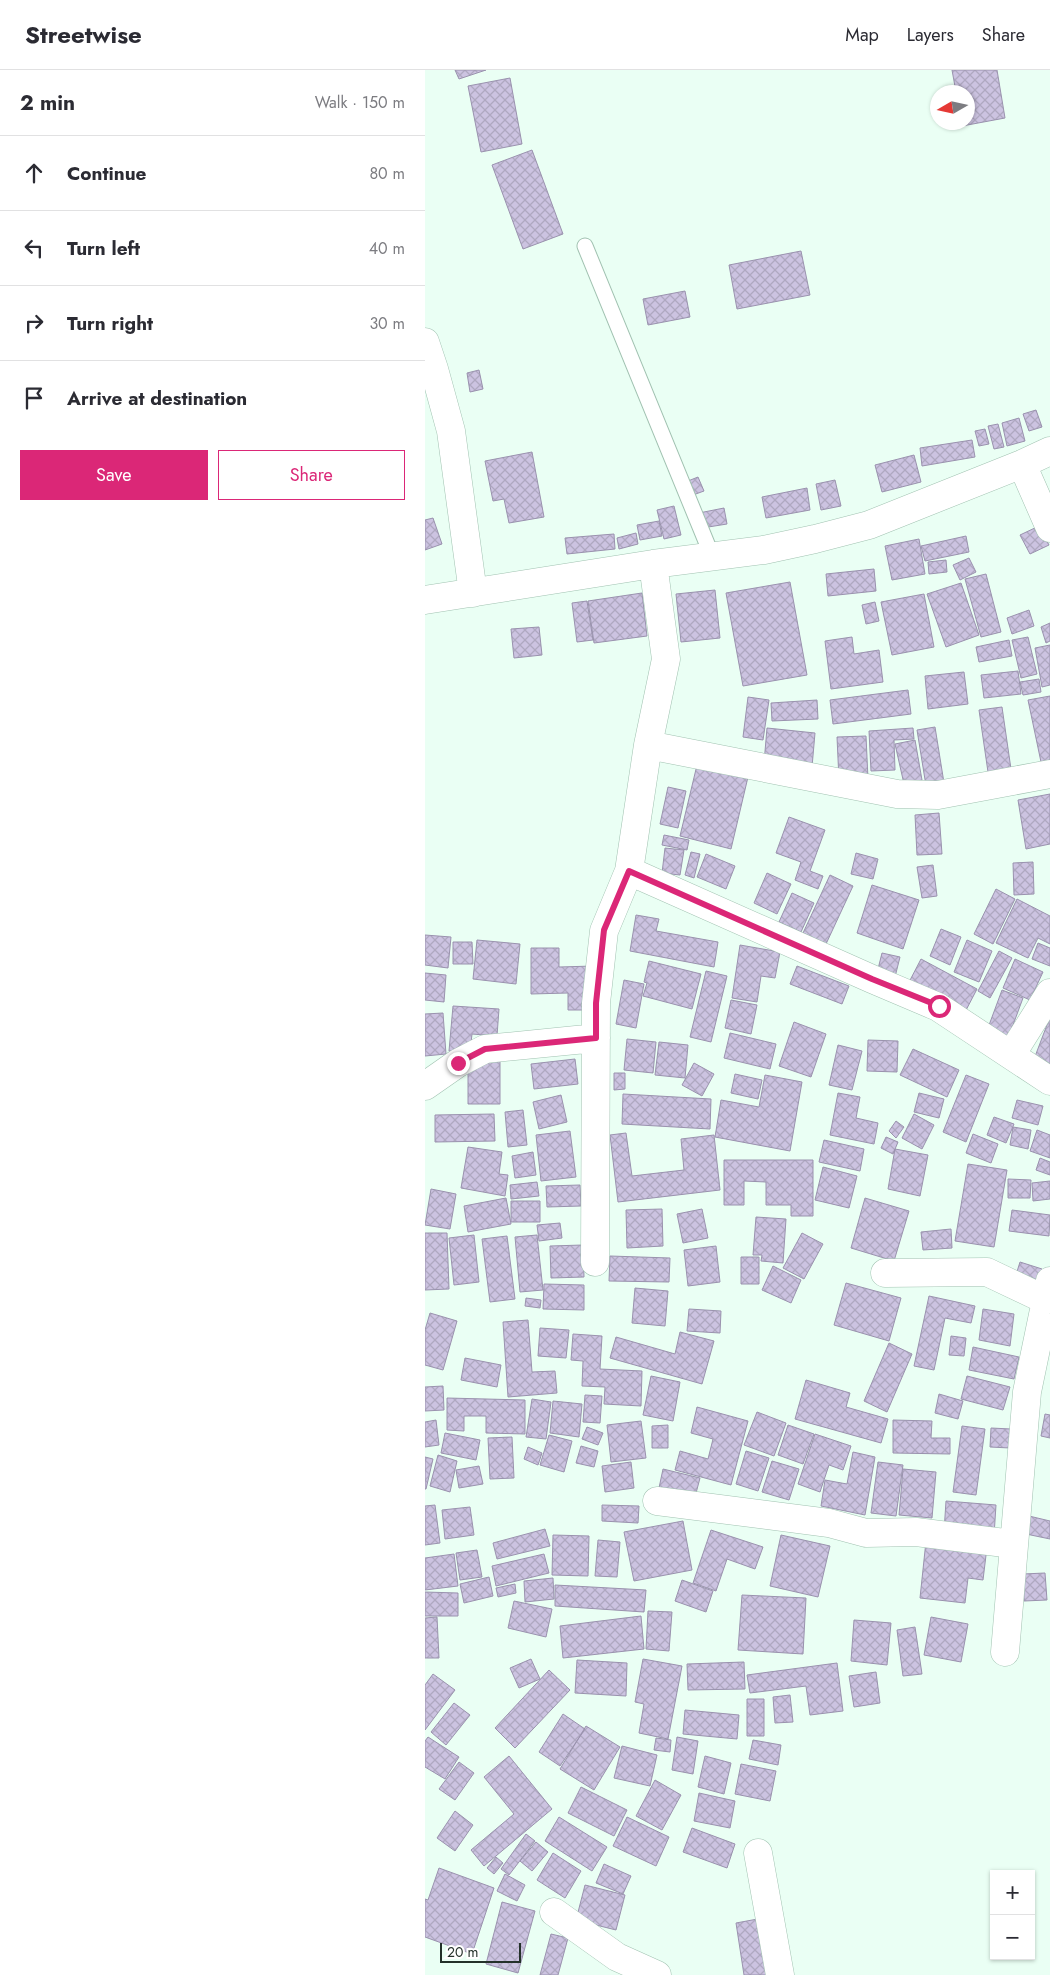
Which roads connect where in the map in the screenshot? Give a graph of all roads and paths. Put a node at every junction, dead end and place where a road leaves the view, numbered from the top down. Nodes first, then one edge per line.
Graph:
1 (585, 246) dead end
2 (425, 342) edge
3 (1050, 451) edge
4 (1022, 464) junction
5 (1050, 528) edge
6 (712, 556) junction
7 (653, 564) junction
8 (473, 593) junction
9 (425, 600) edge
10 (648, 745) junction
11 (1050, 774) edge
12 (629, 871) junction
13 (1050, 993) edge
14 (596, 1038) junction
15 (1011, 1055) junction
16 (1050, 1081) edge
17 (425, 1086) edge
18 (595, 1262) dead end
19 (885, 1273) dead end
20 (1048, 1290) edge
21 (657, 1501) dead end
22 (1013, 1544) junction
23 (1005, 1652) dead end
24 (758, 1853) dead end
25 (554, 1912) dead end
26 (657, 1975) edge
27 (780, 1975) edge

1 - 6 lane
2 - 8 street
3 - 4 street
4 - 5 street
4 - 6 street
6 - 7 street
7 - 8 street
7 - 10 street
8 - 9 street
10 - 11 street
10 - 12 street
12 - 14 street
12 - 15 street
13 - 15 street
14 - 17 street
14 - 18 street
15 - 16 street
19 - 20 street
20 - 22 street
21 - 22 street
22 - 23 street
24 - 27 street
25 - 26 street

